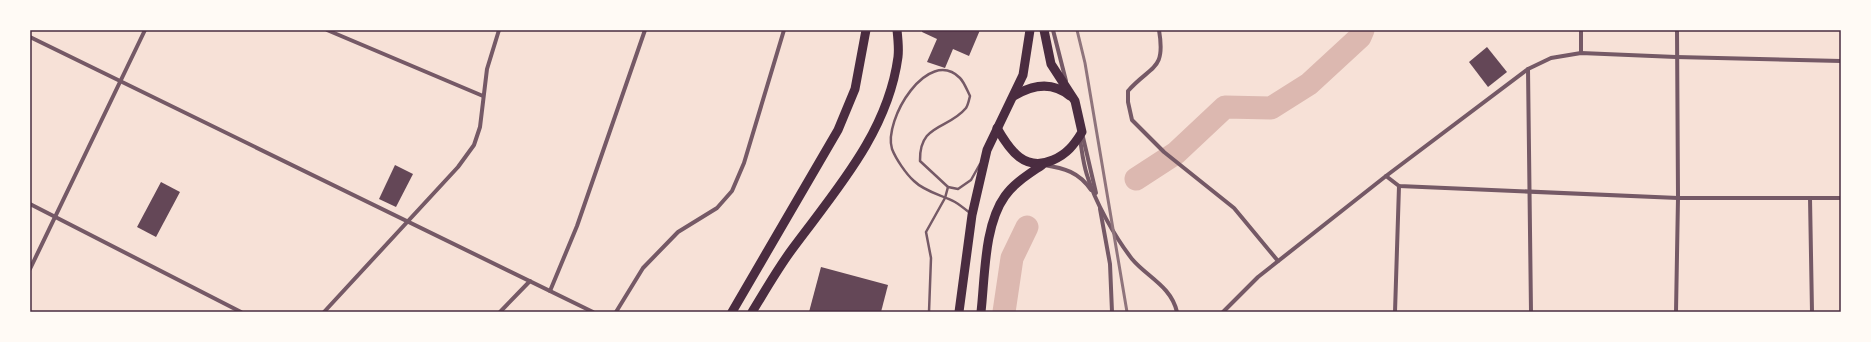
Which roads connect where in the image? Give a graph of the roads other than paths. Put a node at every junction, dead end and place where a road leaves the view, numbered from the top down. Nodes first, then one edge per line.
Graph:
1 (145, 30) edge
2 (327, 30) edge
3 (499, 30) edge
4 (645, 30) edge
5 (784, 30) edge
6 (866, 30) edge
7 (897, 30) edge
8 (1030, 30) edge
9 (1044, 30) edge
10 (1053, 30) edge
11 (1159, 30) edge
12 (1581, 30) edge
13 (1677, 30) edge
14 (30, 37) edge
15 (1581, 53) junction
16 (1676, 58) junction
17 (1841, 61) edge
18 (1528, 69) junction
19 (120, 81) junction
20 (483, 96) junction
21 (1014, 96) junction
22 (1075, 101) junction
23 (997, 128) junction
24 (1082, 132) junction
25 (987, 150) junction
26 (1042, 165) junction
27 (1386, 176) junction
28 (1399, 186) junction
29 (948, 187) junction
30 (1529, 192) junction
31 (945, 198) junction
32 (1678, 198) junction
33 (1810, 198) junction
34 (1841, 198) edge
35 (1098, 200) junction
36 (30, 204) edge
37 (972, 214) junction
38 (55, 216) junction
39 (408, 222) junction
40 (1278, 261) junction
41 (30, 269) edge
42 (530, 281) junction
43 (550, 291) junction
44 (241, 312) edge
45 (324, 312) edge
46 (500, 312) edge
47 (592, 312) edge
48 (616, 312) edge
49 (732, 312) edge
50 (752, 312) edge
51 (929, 312) edge
52 (959, 312) edge
53 (981, 312) edge
54 (1112, 312) edge
55 (1177, 312) edge
56 (1222, 312) edge
57 (1395, 312) edge
58 (1531, 312) edge
59 (1676, 312) edge
60 (1812, 312) edge

1 - 19 street
2 - 20 street
3 - 20 street
4 - 43 street
5 - 48 street
6 - 49 highway
7 - 50 highway
8 - 21 highway
9 - 22 highway
10 - 55 street
11 - 40 street
12 - 15 street
13 - 16 street
14 - 19 street
15 - 16 street
15 - 18 street
16 - 17 street
16 - 32 street
18 - 27 street
18 - 30 street
19 - 38 street
19 - 39 street
20 - 39 street
21 - 22 highway
21 - 23 highway
22 - 24 highway
23 - 25 highway
23 - 26 highway
24 - 26 highway
24 - 35 street
25 - 29 lane
25 - 37 highway
26 - 35 street
26 - 53 highway
27 - 28 street
27 - 40 street
28 - 30 street
28 - 57 street
29 - 31 lane
29 - 31 lane
30 - 32 street
30 - 58 street
31 - 37 lane
31 - 51 lane
32 - 33 street
32 - 59 street
33 - 34 street
33 - 60 street
35 - 54 street
36 - 38 street
37 - 52 highway
38 - 41 street
38 - 44 street
39 - 42 street
39 - 45 street
40 - 56 street
42 - 43 street
42 - 46 street
43 - 47 street

